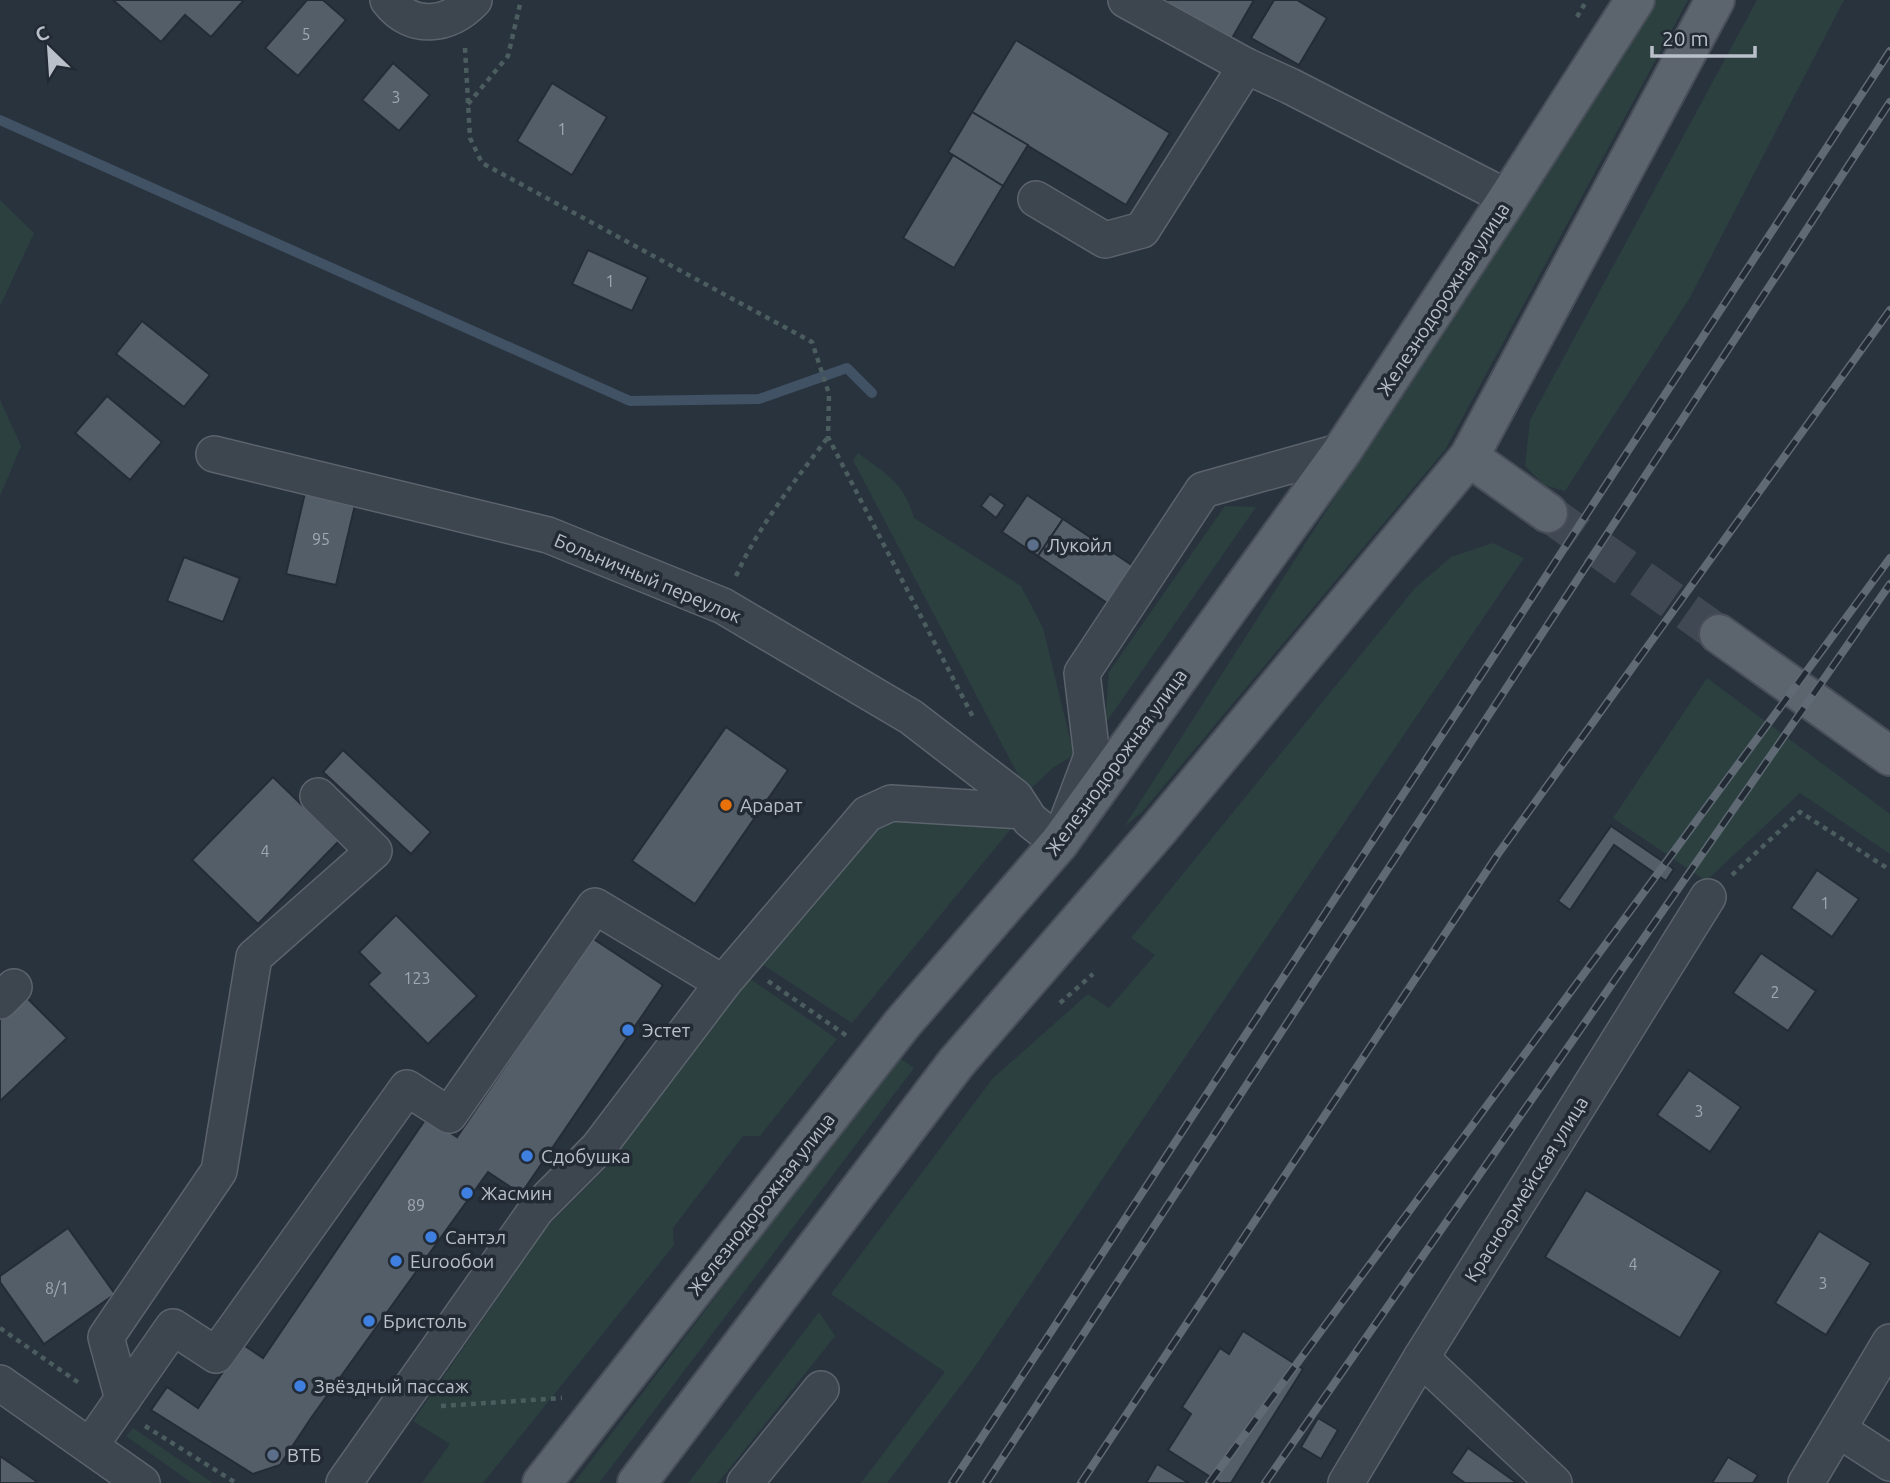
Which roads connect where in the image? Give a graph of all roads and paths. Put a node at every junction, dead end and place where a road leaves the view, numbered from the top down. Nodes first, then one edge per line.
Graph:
1 (388, 0) edge
2 (521, 0) edge
3 (1126, 0) edge
4 (1634, 0) edge
5 (1715, 0) edge
6 (468, 6) edge
7 (1246, 66) junction
8 (468, 104) junction
9 (1508, 198) junction
10 (1036, 199) dead end
11 (828, 436) junction
12 (1342, 451) junction
13 (214, 454) dead end
14 (1469, 457) junction
15 (1548, 513) tunnel mouth
16 (723, 606) junction
17 (1718, 634) tunnel mouth
18 (976, 723) dead end
19 (1890, 756) edge
20 (318, 796) dead end
21 (1023, 811) junction
22 (1059, 843) junction
23 (1890, 870) edge
24 (1708, 897) joint
25 (732, 973) junction
26 (851, 1038) dead end
27 (1890, 1342) edge
28 (1421, 1358) junction
29 (0, 1383) edge
30 (821, 1389) dead end
31 (569, 1397) dead end
32 (123, 1399) junction
33 (396, 1409) junction
34 (1839, 1430) junction
35 (90, 1446) junction
36 (1890, 1463) edge
37 (142, 1483) edge
38 (344, 1483) edge
39 (542, 1483) edge
40 (637, 1483) edge
41 (745, 1483) edge
42 (1346, 1483) edge
43 (1554, 1483) edge
44 (1806, 1483) edge

1 - 6 street
2 - 8 path
3 - 7 street
4 - 9 main road, Железнодорожная улица
5 - 14 main road
6 - 8 path
7 - 9 street
7 - 10 street
8 - 11 path
9 - 12 main road, Железнодорожная улица
11 - 16 path
11 - 18 path
12 - 22 main road, Железнодорожная улица
12 - 22 street
13 - 16 street, Больничный переулок
14 - 15 main road
14 - 40 main road
16 - 21 street, Больничный переулок
17 - 19 main road
20 - 32 street
21 - 22 street, Больничный переулок
21 - 25 street
22 - 39 main road, Железнодорожная улица
23 - 24 path
24 - 28 street, Красноармейская улица
25 - 26 path
25 - 32 street
25 - 33 street
27 - 34 street
28 - 42 street, Красноармейская улица
28 - 43 street
29 - 35 street
30 - 41 street
31 - 33 path
32 - 35 street
33 - 38 street
34 - 36 street
34 - 44 street
35 - 37 street

